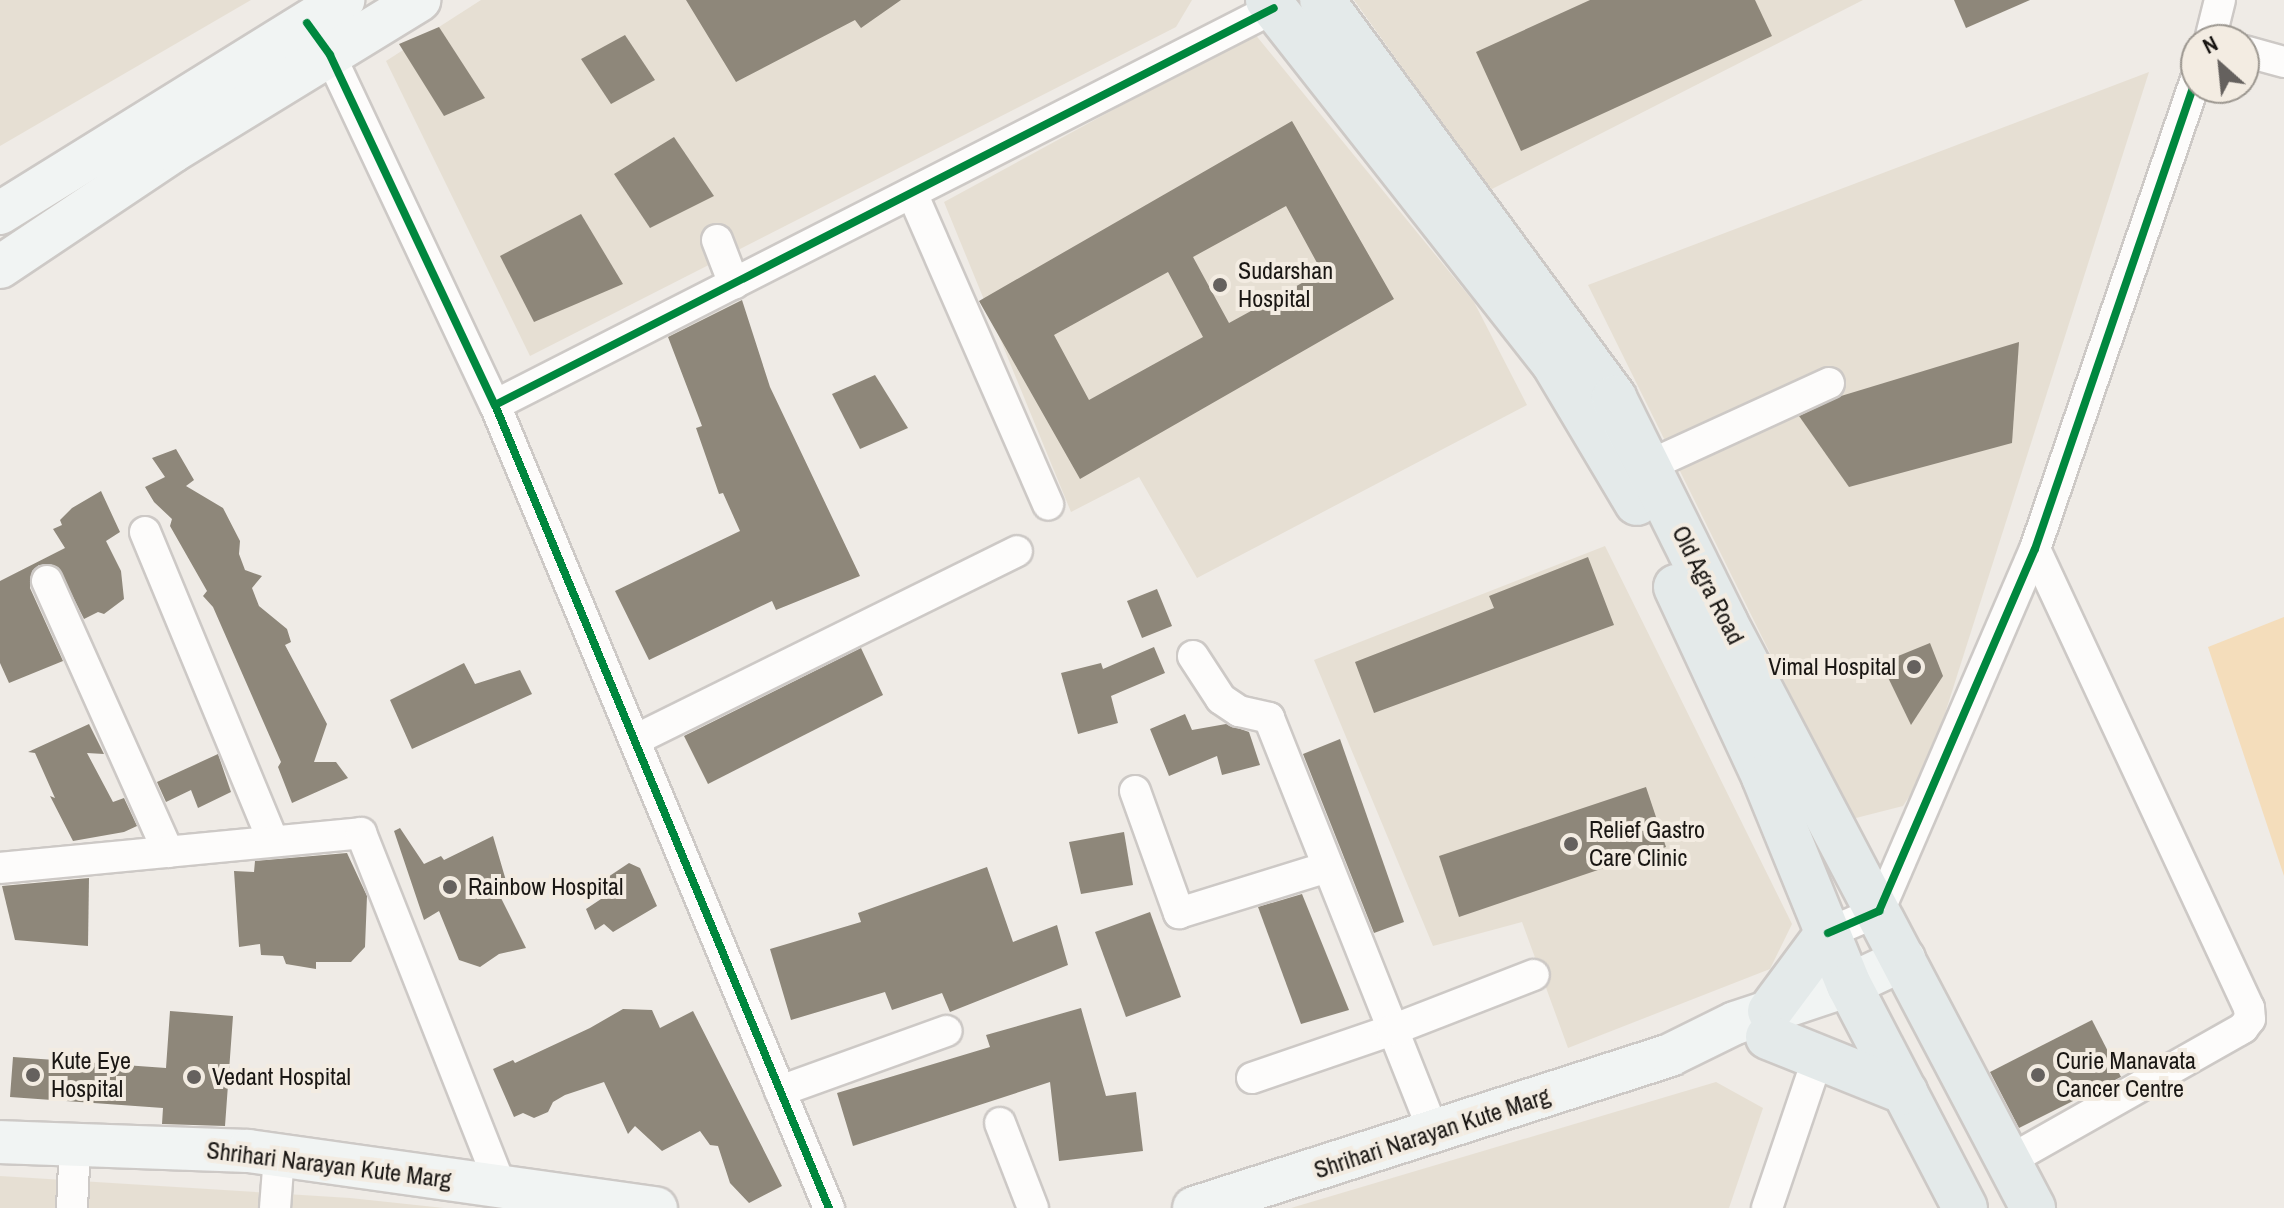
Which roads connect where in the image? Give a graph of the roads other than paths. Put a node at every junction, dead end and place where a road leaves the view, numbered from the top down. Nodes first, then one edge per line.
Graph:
1 (343, 0) edge
2 (419, 0) edge
3 (1322, 0) edge
4 (2220, 0) edge
5 (1271, 4) edge
6 (2214, 24) edge
7 (318, 39) junction
8 (2260, 55) edge
9 (2284, 62) edge
10 (2188, 104) edge
11 (912, 193) junction
12 (0, 213) edge
13 (792, 233) dead end
14 (717, 240) dead end
15 (2, 262) edge
16 (774, 264) junction
17 (734, 284) junction
18 (1829, 383) dead end
19 (495, 405) junction
20 (1648, 466) junction
21 (1048, 505) dead end
22 (145, 532) dead end
23 (2035, 549) junction
24 (1017, 551) dead end
25 (47, 581) dead end
26 (1193, 656) dead end
27 (635, 740) junction
28 (1135, 791) dead end
29 (273, 841) junction
30 (168, 852) junction
31 (1328, 867) junction
32 (0, 868) edge
33 (1879, 911) junction
34 (1828, 933) junction
35 (1910, 971) junction
36 (1534, 975) dead end
37 (1855, 997) junction
38 (1769, 1024) junction
39 (1392, 1030) junction
40 (947, 1031) dead end
41 (1818, 1057) junction
42 (1252, 1078) dead end
43 (780, 1091) junction
44 (1905, 1092) junction
45 (1000, 1123) dead end
46 (1434, 1133) junction
47 (0, 1142) edge
48 (75, 1145) junction
49 (279, 1156) junction
50 (2010, 1160) junction
51 (501, 1186) junction
52 (72, 1208) edge
53 (275, 1208) edge
54 (656, 1208) edge
55 (829, 1208) edge
56 (1033, 1208) edge
57 (1194, 1208) edge
58 (1767, 1208) edge
59 (1965, 1208) edge
60 (2033, 1208) edge

1 - 7 street
2 - 7 street
3 - 20 main road, Old Agra Road
4 - 6 street
5 - 11 street
5 - 34 main road, Old Agra Road
7 - 12 street
7 - 15 street
7 - 19 street
8 - 9 street
10 - 23 street
11 - 16 street
11 - 21 street
13 - 16 street
14 - 17 street
16 - 17 street
17 - 19 street
18 - 20 street
19 - 27 street
20 - 33 main road, Old Agra Road
22 - 29 street
23 - 33 street
23 - 50 street
24 - 27 street
25 - 30 street
26 - 31 street
27 - 43 street
28 - 31 street
29 - 30 street
29 - 51 street
30 - 32 street
31 - 39 street
33 - 34 street
33 - 35 main road, Old Agra Road
34 - 37 main road, Old Agra Road
34 - 38 main road
35 - 37 street, Shrihari Narayan Kute Marg
35 - 50 main road, Old Agra Road
36 - 39 street
37 - 38 street, Shrihari Narayan Kute Marg
37 - 44 main road, Old Agra Road
38 - 41 main road
38 - 46 street, Shrihari Narayan Kute Marg
39 - 42 street
39 - 46 street
40 - 43 street
41 - 44 main road
41 - 58 street
43 - 55 street
44 - 59 main road, Old Agra Road
45 - 56 street
46 - 57 street, Shrihari Narayan Kute Marg
47 - 48 street, Shrihari Narayan Kute Marg
48 - 49 street, Shrihari Narayan Kute Marg
48 - 52 street
49 - 51 street, Shrihari Narayan Kute Marg
49 - 53 street
50 - 60 main road, Old Agra Road
51 - 54 street, Shrihari Narayan Kute Marg

